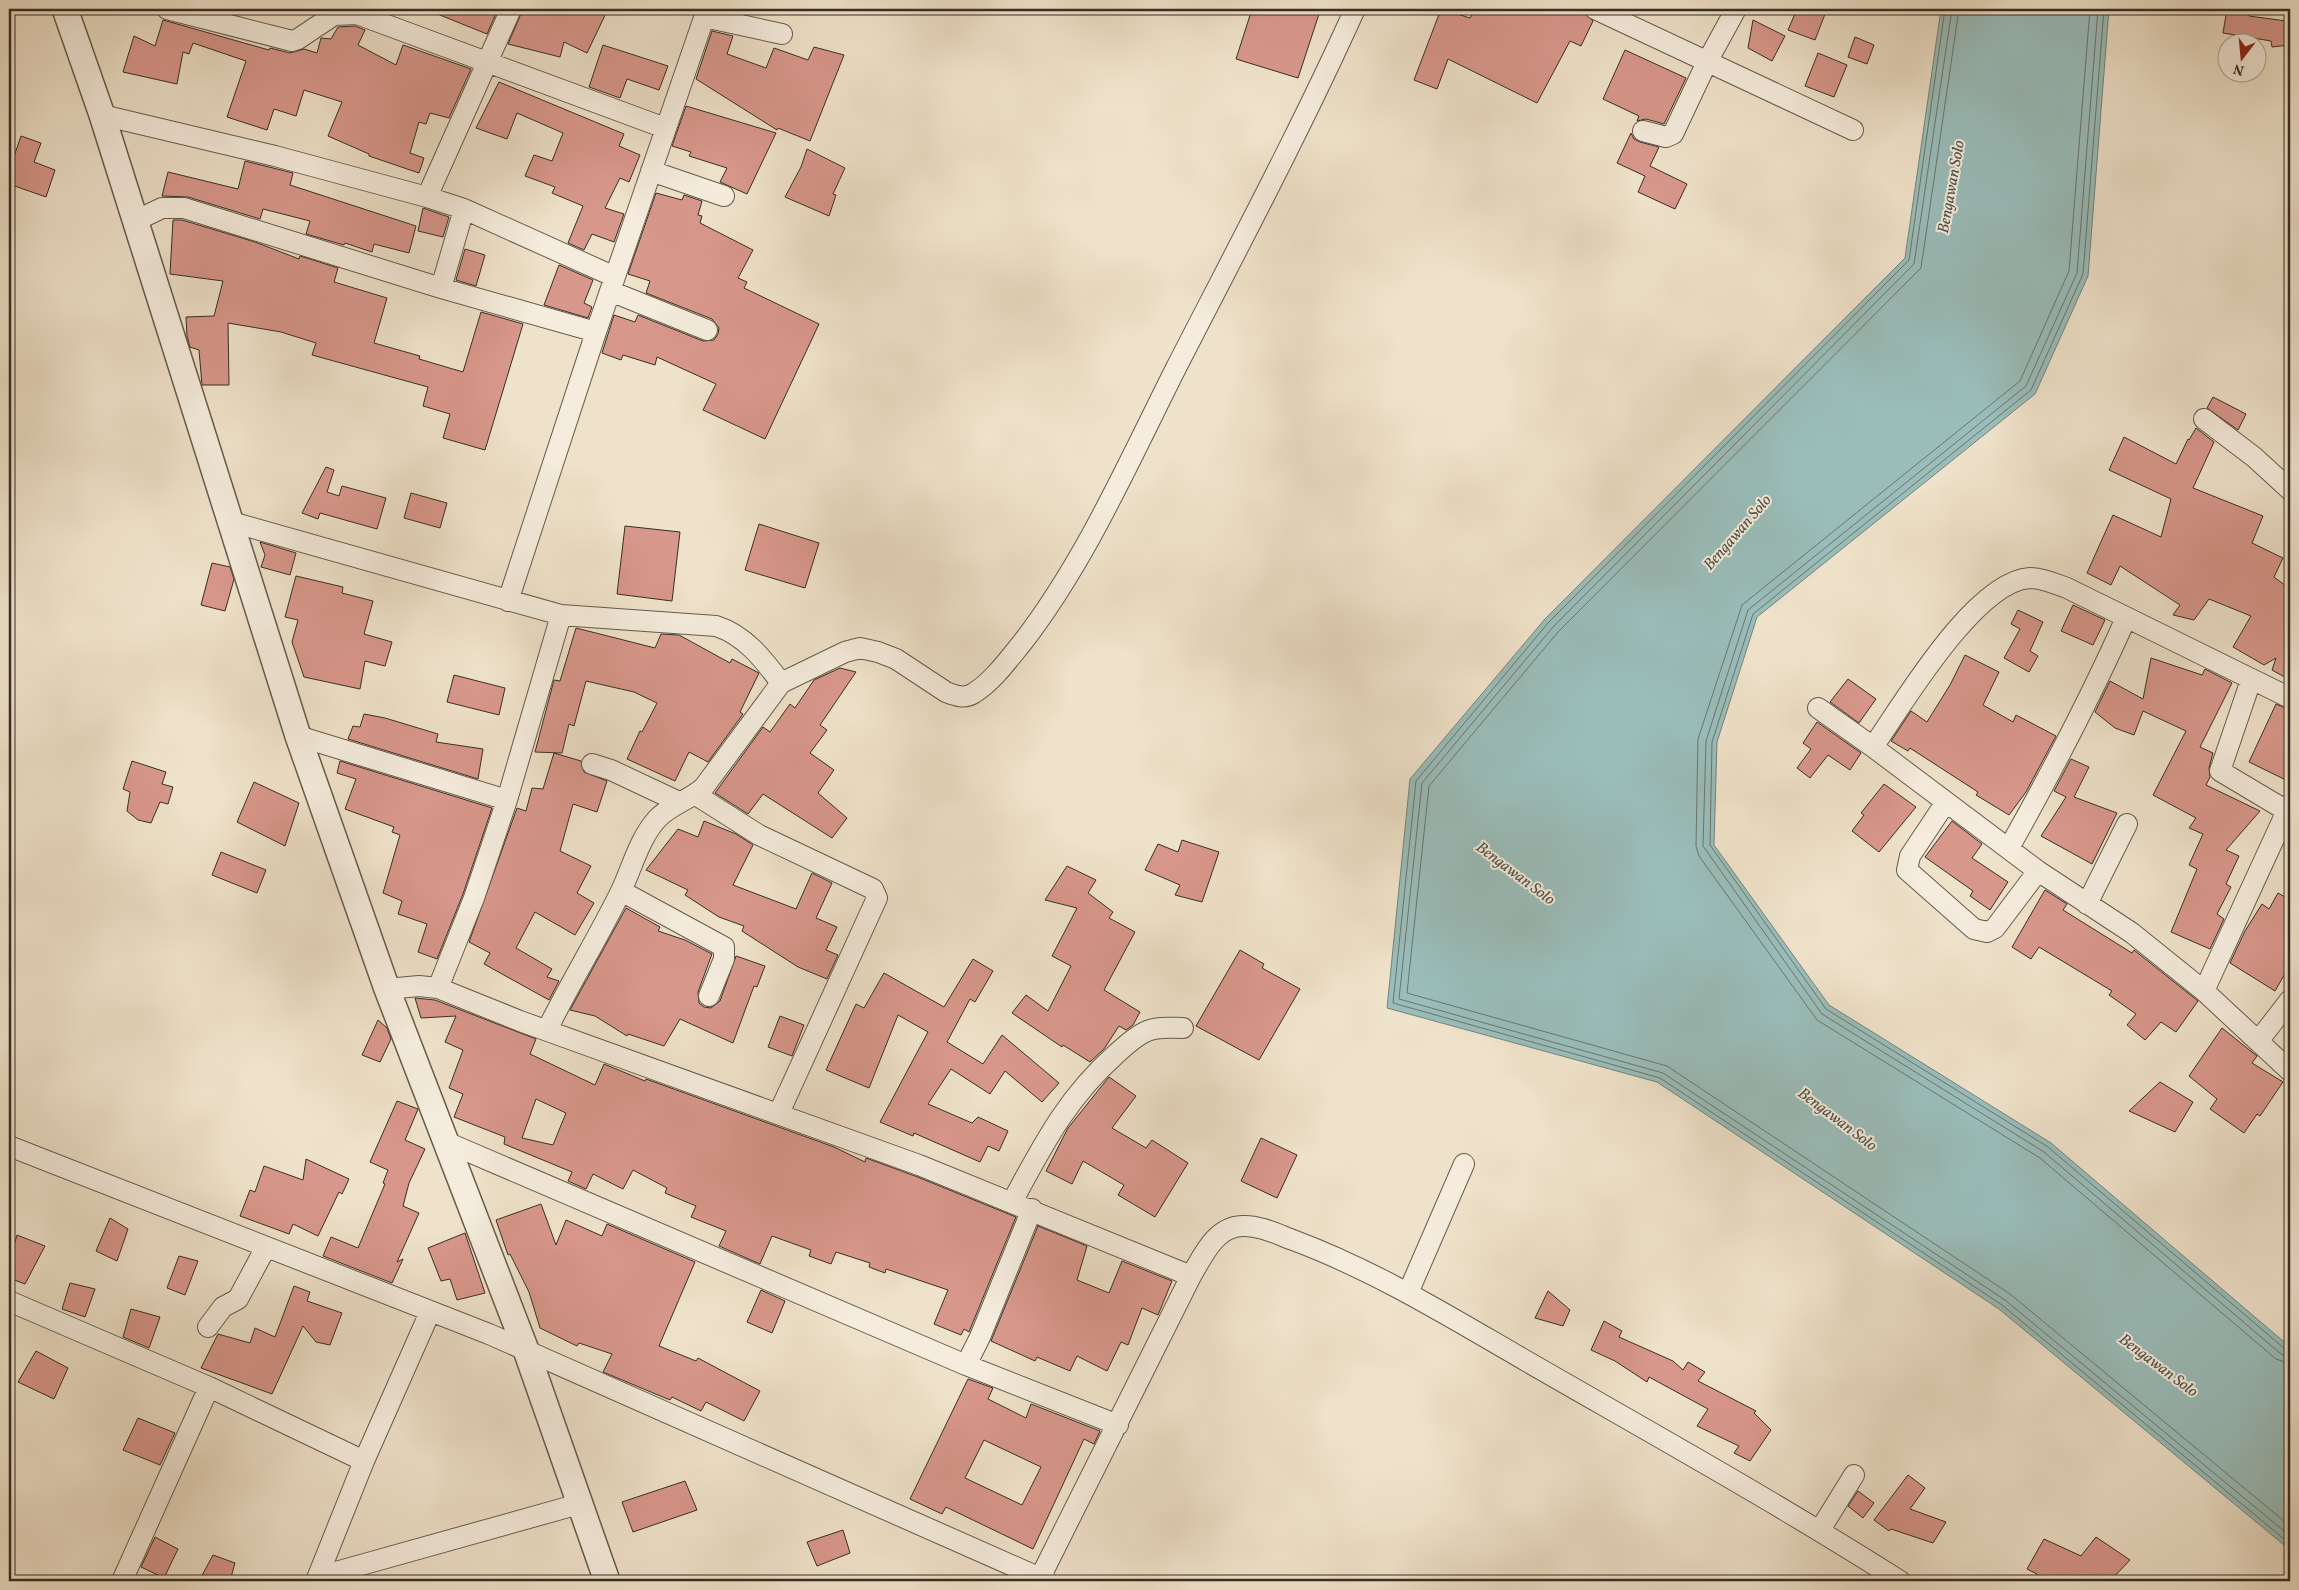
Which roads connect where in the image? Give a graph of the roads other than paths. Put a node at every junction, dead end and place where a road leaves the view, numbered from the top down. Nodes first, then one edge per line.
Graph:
1 (65, 9) edge
2 (167, 9) edge
3 (511, 9) edge
4 (1355, 9) edge
5 (1595, 9) edge
6 (1736, 9) edge
7 (706, 13) edge
8 (1618, 14) edge
9 (782, 34) dead end
10 (488, 61) junction
11 (1707, 62) junction
12 (102, 115) junction
13 (665, 128) junction
14 (1853, 130) dead end
15 (1643, 131) dead end
16 (652, 171) junction
17 (724, 196) dead end
18 (427, 197) junction
19 (464, 209) junction
20 (135, 221) junction
21 (612, 284) junction
22 (440, 288) junction
23 (707, 330) dead end
24 (596, 332) junction
25 (2204, 419) dead end
26 (2290, 490) edge
27 (228, 521) junction
28 (508, 601) junction
29 (561, 615) junction
30 (2126, 618) junction
31 (2251, 680) junction
32 (781, 683) junction
33 (2290, 698) edge
34 (1818, 708) dead end
35 (298, 736) junction
36 (1873, 747) junction
37 (592, 764) dead end
38 (687, 798) junction
39 (507, 800) junction
40 (1946, 802) junction
41 (2289, 807) edge
42 (2127, 824) dead end
43 (2010, 848) junction
44 (2038, 871) junction
45 (621, 891) junction
46 (2086, 904) junction
47 (438, 988) junction
48 (387, 989) junction
49 (2204, 991) junction
50 (709, 996) dead end
51 (2290, 1000) edge
52 (1183, 1028) dead end
53 (547, 1030) junction
54 (2259, 1040) junction
55 (2290, 1071) edge
56 (779, 1113) junction
57 (446, 1142) junction
58 (9, 1146) edge
59 (1464, 1164) dead end
60 (1012, 1202) junction
61 (1032, 1210) junction
62 (266, 1247) junction
63 (1191, 1276) junction
64 (1408, 1292) junction
65 (9, 1301) edge
66 (430, 1312) junction
67 (208, 1327) dead end
68 (526, 1350) junction
69 (966, 1366) junction
70 (209, 1387) junction
71 (1118, 1425) junction
72 (364, 1461) junction
73 (1854, 1475) dead end
74 (578, 1504) junction
75 (1820, 1530) junction
76 (317, 1579) edge
77 (1044, 1580) edge
78 (122, 1581) edge
79 (607, 1581) edge
80 (1900, 1581) edge

1 - 12 street
2 - 10 street
3 - 10 street
4 - 32 street
5 - 8 street
6 - 11 street
7 - 9 street
7 - 13 street
8 - 11 street
10 - 13 street
10 - 18 street
11 - 14 street
11 - 15 street
12 - 18 street
12 - 20 street
13 - 16 street
16 - 17 street
16 - 21 street
18 - 19 street
19 - 21 street
19 - 22 street
20 - 22 street
20 - 27 street
21 - 23 street
21 - 24 street
22 - 24 street
24 - 28 street
25 - 26 street
27 - 28 street
27 - 35 street
28 - 29 street
29 - 32 street
29 - 39 street
30 - 31 street
30 - 36 street
30 - 43 street
31 - 33 street
31 - 41 street
32 - 38 street
34 - 36 street
35 - 39 street
35 - 48 street
36 - 40 street
37 - 38 street
38 - 45 street
38 - 56 street
39 - 47 street
40 - 43 street
40 - 44 street
41 - 49 street
42 - 46 street
43 - 44 street
44 - 46 street
45 - 50 street
45 - 53 street
46 - 49 street
47 - 48 street
47 - 53 street
48 - 57 street
49 - 54 street
51 - 54 street
52 - 60 street
53 - 56 street
54 - 55 street
56 - 60 street
57 - 68 street
57 - 69 street
58 - 62 street
59 - 64 street
60 - 61 street
61 - 63 street
61 - 69 street
62 - 66 street
62 - 67 street
63 - 64 street
63 - 71 street
64 - 75 street
65 - 70 street
66 - 68 street
66 - 72 street
68 - 74 street
68 - 77 street
69 - 71 street
70 - 72 street
70 - 78 street
71 - 77 street
72 - 76 street
73 - 75 street
74 - 76 street
74 - 79 street
75 - 80 street

